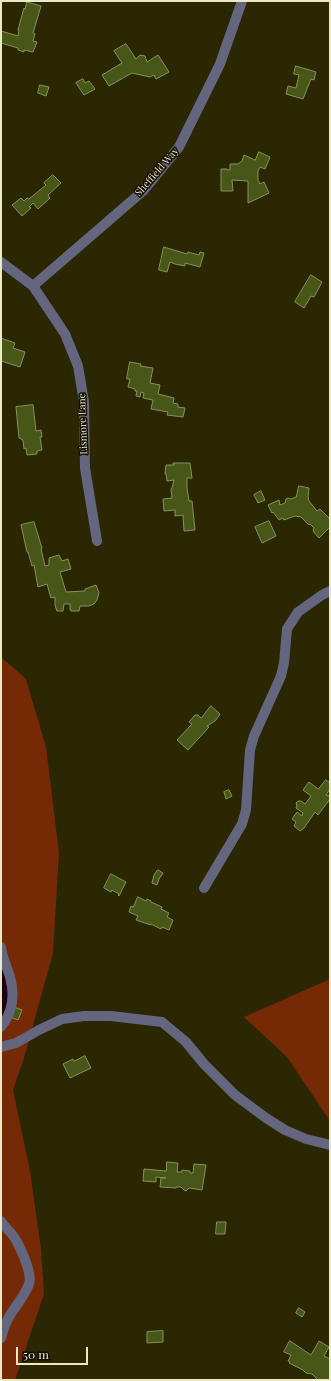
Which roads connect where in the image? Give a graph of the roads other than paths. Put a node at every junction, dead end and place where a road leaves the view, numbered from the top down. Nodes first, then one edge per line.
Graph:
1 (242, 1) edge
2 (1, 262) edge
3 (33, 286) junction
4 (97, 542) dead end
5 (330, 591) edge
6 (204, 888) dead end
7 (1, 947) edge
8 (1, 1027) edge
9 (1, 1047) edge
10 (330, 1145) edge
11 (1, 1221) edge
12 (1, 1338) edge

1 - 3 street, Sheffield Way
2 - 3 street, Lismore Lane
3 - 4 street, Lismore Lane
5 - 6 street
7 - 8 street
9 - 10 street
11 - 12 street

